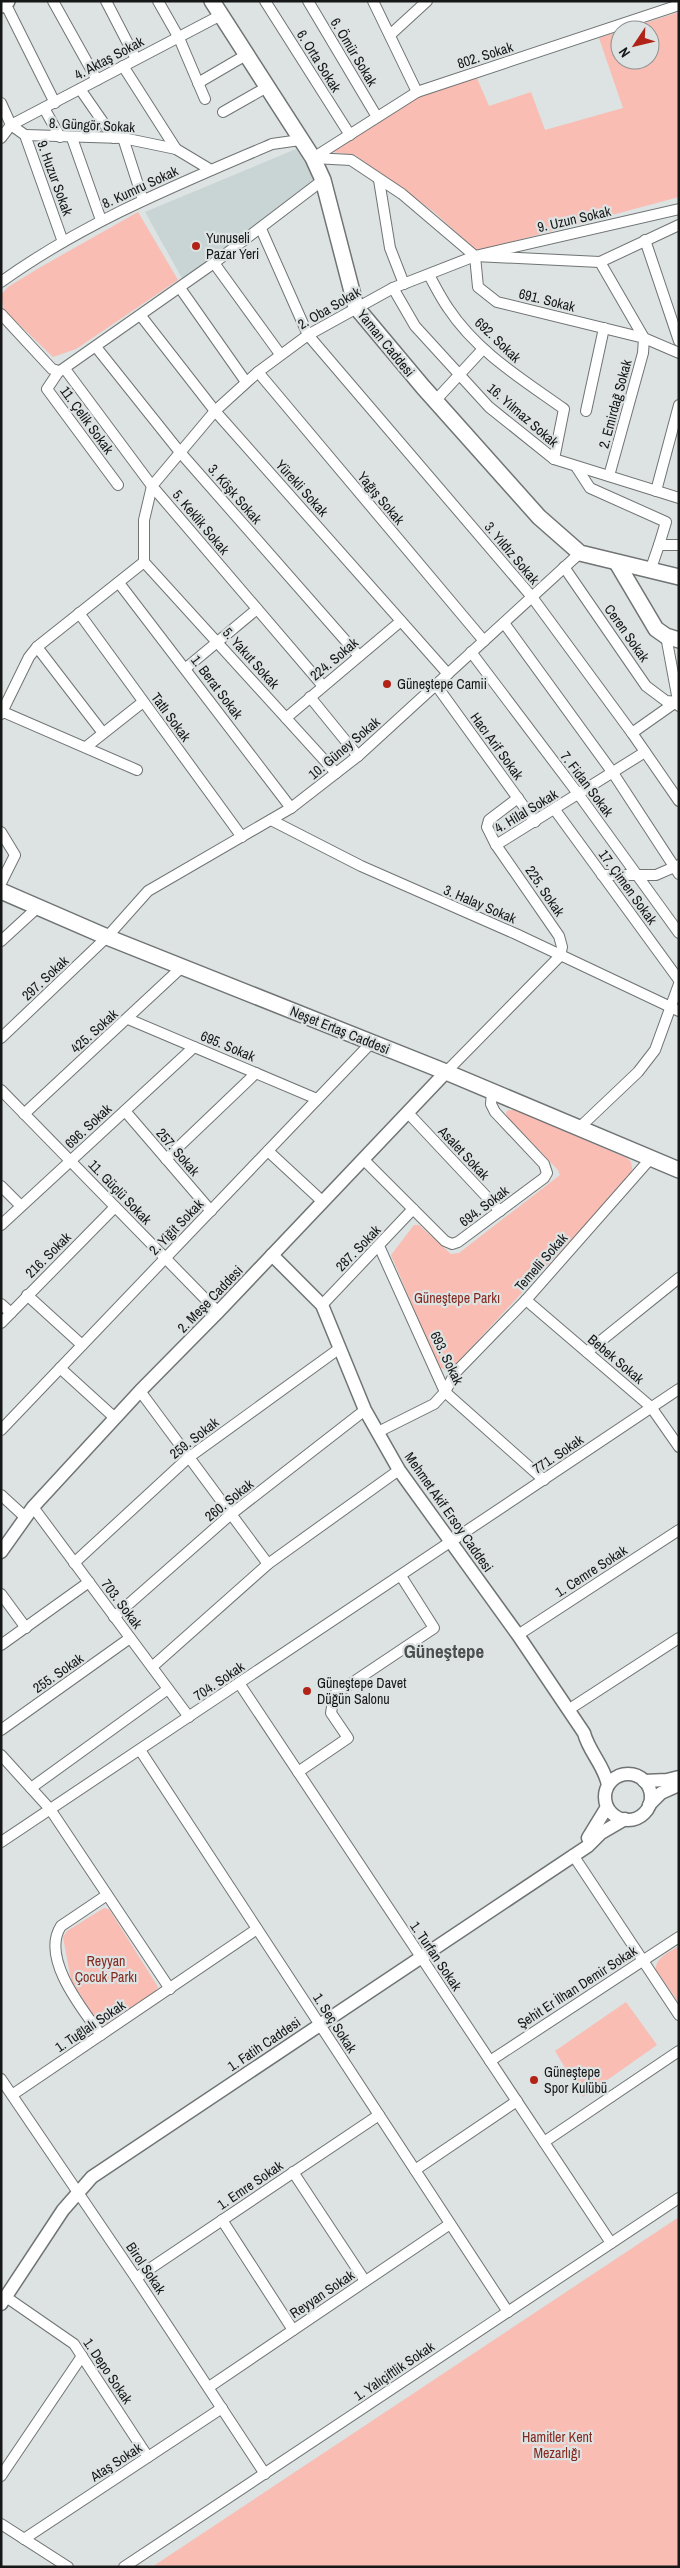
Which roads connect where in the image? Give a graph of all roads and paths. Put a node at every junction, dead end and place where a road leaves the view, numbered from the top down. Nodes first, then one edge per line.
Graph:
1 (53, 1) edge
2 (106, 1) edge
3 (158, 1) edge
4 (212, 1) edge
5 (265, 1) edge
6 (308, 1) edge
7 (372, 1) edge
8 (4, 3) edge
9 (423, 3) edge
10 (679, 5) edge
11 (221, 15) junction
12 (390, 35) junction
13 (180, 38) junction
14 (246, 55) junction
15 (136, 59) junction
16 (123, 66) junction
17 (97, 80) junction
18 (198, 83) junction
19 (267, 87) junction
20 (80, 89) junction
21 (417, 92) junction
22 (205, 100) dead end
23 (55, 102) junction
24 (1, 103) edge
25 (44, 108) junction
26 (223, 112) dead end
27 (377, 118) junction
28 (6, 125) edge
29 (25, 135) junction
30 (350, 135) junction
31 (60, 137) junction
32 (1, 138) edge
33 (72, 138) junction
34 (118, 138) junction
35 (300, 140) junction
36 (176, 149) junction
37 (313, 158) junction
38 (211, 170) junction
39 (323, 180) junction
40 (379, 180) junction
41 (143, 200) junction
42 (678, 212) edge
43 (101, 220) junction
44 (679, 224) edge
45 (261, 229) junction
46 (645, 240) junction
47 (63, 242) junction
48 (475, 256) junction
49 (600, 262) junction
50 (214, 263) junction
51 (429, 275) junction
52 (1, 282) edge
53 (404, 284) junction
54 (180, 288) junction
55 (394, 288) junction
56 (356, 307) junction
57 (1, 314) edge
58 (141, 316) junction
59 (604, 328) junction
60 (308, 335) junction
61 (644, 338) junction
62 (679, 341) edge
63 (96, 347) junction
64 (483, 349) junction
65 (280, 354) junction
66 (679, 354) edge
67 (62, 370) junction
68 (258, 372) junction
69 (460, 375) junction
70 (246, 382) junction
71 (435, 401) junction
72 (679, 405) edge
73 (586, 411) dead end
74 (215, 412) junction
75 (179, 452) junction
76 (554, 460) junction
77 (577, 468) junction
78 (610, 476) junction
79 (118, 486) dead end
80 (152, 486) junction
81 (656, 491) junction
82 (679, 498) edge
83 (659, 544) junction
84 (679, 545) edge
85 (580, 553) junction
86 (144, 562) junction
87 (617, 563) junction
88 (564, 568) junction
89 (650, 571) junction
90 (679, 577) edge
91 (119, 583) junction
92 (532, 597) junction
93 (257, 609) junction
94 (79, 613) junction
95 (401, 621) junction
96 (504, 622) junction
97 (673, 638) edge
98 (484, 641) junction
99 (218, 642) junction
100 (37, 647) junction
101 (471, 652) junction
102 (359, 656) junction
103 (186, 668) junction
104 (448, 674) junction
105 (436, 685) junction
106 (323, 686) junction
107 (310, 697) junction
108 (143, 702) junction
109 (678, 703) edge
110 (2, 712) edge
111 (286, 718) junction
112 (103, 733) junction
113 (632, 733) junction
114 (86, 747) junction
115 (645, 752) junction
116 (358, 756) junction
117 (137, 770) dead end
118 (336, 773) junction
119 (613, 773) junction
120 (579, 795) junction
121 (518, 798) junction
122 (679, 801) edge
123 (291, 808) junction
124 (554, 810) junction
125 (271, 820) junction
126 (535, 822) junction
127 (1, 832) edge
128 (242, 837) junction
129 (496, 845) junction
130 (677, 869) edge
131 (602, 875) junction
132 (637, 875) junction
133 (1, 883) edge
134 (1, 891) edge
135 (37, 908) junction
136 (679, 934) edge
137 (107, 937) junction
138 (1, 941) edge
139 (560, 956) junction
140 (182, 967) junction
141 (679, 980) edge
142 (679, 984) edge
143 (674, 1009) edge
144 (128, 1019) junction
145 (1, 1038) edge
146 (371, 1042) junction
147 (194, 1047) junction
148 (446, 1072) junction
149 (256, 1073) junction
150 (1, 1090) edge
151 (492, 1093) junction
152 (318, 1099) junction
153 (125, 1111) junction
154 (24, 1114) junction
155 (409, 1114) junction
156 (579, 1128) junction
157 (268, 1150) junction
158 (651, 1158) junction
159 (166, 1159) junction
160 (363, 1159) junction
161 (70, 1161) junction
162 (679, 1170) edge
163 (1, 1186) edge
164 (322, 1201) junction
165 (21, 1206) junction
166 (116, 1207) junction
167 (414, 1209) junction
168 (211, 1211) junction
169 (500, 1211) junction
170 (1, 1225) edge
171 (379, 1246) junction
172 (272, 1255) junction
173 (166, 1258) junction
174 (679, 1278) edge
175 (27, 1295) junction
176 (526, 1300) junction
177 (1, 1304) edge
178 (322, 1305) junction
179 (218, 1312) junction
180 (11, 1313) junction
181 (1, 1323) edge
182 (82, 1345) junction
183 (340, 1348) junction
184 (587, 1352) junction
185 (60, 1368) junction
186 (679, 1389) edge
187 (140, 1391) junction
188 (445, 1392) junction
189 (651, 1407) junction
190 (365, 1410) junction
191 (115, 1418) junction
192 (1, 1430) edge
193 (378, 1432) junction
194 (679, 1447) edge
195 (188, 1458) junction
196 (399, 1470) junction
197 (544, 1480) junction
198 (1, 1495) edge
199 (33, 1506) junction
200 (230, 1515) junction
201 (25, 1518) junction
202 (679, 1530) edge
203 (452, 1542) junction
204 (1, 1552) edge
205 (74, 1563) junction
206 (268, 1564) junction
207 (401, 1576) junction
208 (89, 1582) junction
209 (1, 1594) edge
210 (114, 1617) junction
211 (26, 1628) junction
212 (518, 1635) junction
213 (130, 1638) junction
214 (679, 1638) edge
215 (1, 1645) edge
216 (152, 1667) junction
217 (239, 1684) junction
218 (168, 1689) junction
219 (568, 1710) junction
220 (189, 1717) junction
221 (1, 1730) edge
222 (584, 1733) junction
223 (140, 1750) junction
224 (1, 1755) edge
225 (298, 1772) junction
226 (627, 1774) junction
227 (679, 1777) edge
228 (644, 1781) junction
229 (608, 1785) junction
230 (679, 1785) edge
231 (31, 1788) junction
232 (649, 1805) junction
233 (607, 1806) junction
234 (50, 1809) junction
235 (625, 1819) junction
236 (1, 1842) edge
237 (577, 1852) junction
238 (107, 1895) junction
239 (257, 1930) junction
240 (679, 1936) edge
241 (420, 1957) junction
242 (642, 1960) junction
243 (170, 1989) junction
244 (679, 2015) edge
245 (320, 2025) junction
246 (100, 2035) junction
247 (679, 2052) edge
248 (490, 2061) junction
249 (1, 2079) edge
250 (12, 2095) junction
251 (517, 2101) junction
252 (379, 2115) junction
253 (544, 2142) junction
254 (415, 2170) junction
255 (293, 2172) junction
256 (78, 2191) junction
257 (679, 2198) edge
258 (222, 2220) junction
259 (450, 2224) junction
260 (611, 2243) junction
261 (136, 2278) junction
262 (365, 2281) junction
263 (4, 2300) edge
264 (508, 2312) junction
265 (293, 2330) junction
266 (82, 2356) junction
267 (209, 2387) junction
268 (222, 2408) junction
269 (148, 2458) junction
270 (265, 2474) junction
271 (1, 2476) edge
272 (1, 2524) edge
273 (24, 2539) junction
274 (68, 2567) edge
275 (124, 2567) edge

1 - 17 street
2 - 15 street
3 - 13 street
4 - 11 main road, Yaman Caddesi
5 - 30 street, 6. Orta Sokak
6 - 27 street, 6. Ömür Sokak
7 - 12 street
8 - 23 street
9 - 12 street
10 - 21 street, 802. Sokak
11 - 13 street, 4. Aktaş Sokak
11 - 14 main road, Yaman Caddesi
12 - 21 street
13 - 15 street, 4. Aktaş Sokak
13 - 18 street
14 - 18 street
14 - 19 main road, Yaman Caddesi
15 - 16 street, 4. Aktaş Sokak
16 - 17 street, 4. Aktaş Sokak
16 - 36 street
17 - 20 street, 4. Aktaş Sokak
18 - 22 street
19 - 26 street
19 - 35 main road, Yaman Caddesi
20 - 23 street, 4. Aktaş Sokak
20 - 34 street
21 - 27 street, 802. Sokak
23 - 25 street, 4. Aktaş Sokak
24 - 28 street
25 - 28 street, 4. Aktaş Sokak
25 - 31 street
27 - 30 street, 802. Sokak
28 - 29 street, 9. Huzur Sokak
28 - 32 street
29 - 31 street, 8. Güngör Sokak
29 - 47 street, 9. Huzur Sokak
30 - 37 street, 802. Sokak
31 - 33 street, 8. Güngör Sokak
33 - 34 street, 8. Güngör Sokak
33 - 43 street
34 - 36 street, 8. Güngör Sokak
34 - 41 street
35 - 37 main road, Yaman Caddesi
35 - 38 street, 8. Kumru Sokak
36 - 38 street, 8. Güngör Sokak
37 - 39 main road, Yaman Caddesi
37 - 40 street
38 - 41 street, 8. Kumru Sokak
39 - 45 street
39 - 56 main road, Yaman Caddesi
40 - 48 street
40 - 53 street
41 - 43 street, 8. Kumru Sokak
42 - 48 street, 9. Uzun Sokak
43 - 47 street, 8. Kumru Sokak
44 - 46 street
45 - 50 street
45 - 60 street, 3. Yıldız Sokak
46 - 49 street
46 - 62 street
47 - 52 street, 8. Kumru Sokak
48 - 49 street
48 - 51 street, 2. Oba Sokak
48 - 59 street, 691. Sokak
49 - 61 street
50 - 54 street
50 - 65 street
51 - 53 street, 2. Oba Sokak
51 - 64 street, 692. Sokak
53 - 55 street, 2. Oba Sokak
54 - 58 street
54 - 70 street
55 - 56 street, 2. Oba Sokak
55 - 69 street, 16. Yılmaz Sokak
56 - 60 street, 2. Oba Sokak
56 - 71 main road, Yaman Caddesi
57 - 67 street, 5. Keklik Sokak
58 - 63 street
58 - 74 street, Yürekli Sokak
59 - 61 street, 691. Sokak
59 - 73 street
60 - 65 street, 2. Oba Sokak
60 - 92 street, 3. Yıldız Sokak
61 - 66 street, 691. Sokak
61 - 78 street, 2. Emirdağ Sokak
63 - 67 street
63 - 75 street, 3. Köşk Sokak
64 - 69 street
64 - 76 street, 692. Sokak
65 - 68 street, 2. Oba Sokak
67 - 79 street, 11. Çelik Sokak
67 - 80 street, 5. Keklik Sokak
68 - 70 street, 2. Oba Sokak
68 - 98 street, Yağış Sokak
69 - 71 street
69 - 76 street, 16. Yılmaz Sokak
70 - 74 street, 2. Oba Sokak
71 - 85 main road, Yaman Caddesi
72 - 81 street
74 - 75 street, 2. Oba Sokak
74 - 95 street, Yürekli Sokak
75 - 80 street, 2. Oba Sokak
75 - 102 street, 3. Köşk Sokak
76 - 77 street, 16. Yılmaz Sokak
77 - 78 street, 16. Yılmaz Sokak
77 - 83 street
78 - 81 street, 16. Yılmaz Sokak
80 - 86 street
80 - 93 street, 5. Keklik Sokak
81 - 82 street, 16. Yılmaz Sokak
83 - 84 street
83 - 89 street
85 - 87 main road, Yaman Caddesi
85 - 88 street, 10. Güney Sokak
86 - 91 street
86 - 99 street, 5. Yakut Sokak
87 - 89 main road, Yaman Caddesi
87 - 97 main road
88 - 92 street, 10. Güney Sokak
88 - 109 street, Ceren Sokak
89 - 90 main road, Yaman Caddesi
91 - 94 street
91 - 103 street, 1. Berat Sokak
92 - 96 street, 10. Güney Sokak
92 - 113 street, 3. Yıldız Sokak
93 - 99 street
93 - 106 street, 5. Keklik Sokak
94 - 100 street
94 - 108 street, Tatlı Sokak
95 - 102 street, 224. Sokak
95 - 104 street, Yürekli Sokak
96 - 98 street, 10. Güney Sokak
96 - 119 street
97 - 109 street
98 - 101 street, 10. Güney Sokak
99 - 103 street
99 - 111 street, 5. Yakut Sokak
100 - 110 street
100 - 112 street
101 - 104 street, 10. Güney Sokak
101 - 120 street, 7. Fidan Sokak
102 - 106 street, 224. Sokak
103 - 123 street, 1. Berat Sokak
104 - 105 street, 10. Güney Sokak
105 - 116 street, 10. Güney Sokak
105 - 121 street, Hacı Arif Sokak
106 - 107 street, 224. Sokak
107 - 111 street, 224. Sokak
107 - 116 street
108 - 112 street
108 - 128 street, Tatlı Sokak
109 - 113 street
110 - 114 street
111 - 118 street, 5. Yakut Sokak
112 - 114 street
113 - 115 street, 3. Yıldız Sokak
114 - 117 street
115 - 119 street, 4. Hilal Sokak
115 - 122 street, 3. Yıldız Sokak
116 - 118 street, 10. Güney Sokak
118 - 123 street, 10. Güney Sokak
119 - 120 street, 4. Hilal Sokak
119 - 130 street
120 - 124 street, 4. Hilal Sokak
120 - 132 street, 7. Fidan Sokak
121 - 126 street, Hacı Arif Sokak
121 - 129 street, 225. Sokak
123 - 125 street, 10. Güney Sokak
124 - 126 street, 4. Hilal Sokak
124 - 131 street, 17. Çimen Sokak
125 - 128 street, 10. Güney Sokak
125 - 139 street, 3. Halay Sokak
126 - 129 street, 4. Hilal Sokak
127 - 133 street
128 - 137 street, 10. Güney Sokak
129 - 139 street, 225. Sokak
130 - 132 street
131 - 132 street
131 - 141 street, 17. Çimen Sokak
132 - 136 street, 7. Fidan Sokak
134 - 135 main road, Neşet Ertaş Caddesi
135 - 137 main road, Neşet Ertaş Caddesi
135 - 138 street
137 - 140 main road, Neşet Ertaş Caddesi
137 - 145 street, 297. Sokak
139 - 143 street, 3. Halay Sokak
139 - 148 street
140 - 144 street, 425. Sokak
140 - 146 main road, Neşet Ertaş Caddesi
142 - 143 street
143 - 156 street
144 - 147 street, 695. Sokak
144 - 154 street, 425. Sokak
146 - 148 main road, Neşet Ertaş Caddesi
146 - 152 street, 2. Yiğit Sokak
147 - 149 street, 695. Sokak
147 - 153 street, 696. Sokak
148 - 151 main road, Neşet Ertaş Caddesi
148 - 155 street, 2. Meşe Caddesi
149 - 152 street, 695. Sokak
149 - 159 street
150 - 154 street, 11. Güçlü Sokak
151 - 156 main road, Neşet Ertaş Caddesi
151 - 169 street, 694. Sokak
152 - 157 street, 2. Yiğit Sokak
153 - 159 street, 257. Sokak
153 - 161 street, 696. Sokak
154 - 161 street, 11. Güçlü Sokak
155 - 160 street, 2. Meşe Caddesi
155 - 169 street, Asalet Sokak
156 - 158 main road, Neşet Ertaş Caddesi
157 - 164 street
157 - 168 street, 2. Yiğit Sokak
158 - 162 main road, Neşet Ertaş Caddesi
158 - 176 street, Temelli Sokak
159 - 168 street, 257. Sokak
160 - 164 street, 2. Meşe Caddesi
160 - 167 street, 694. Sokak
161 - 165 street, 696. Sokak
161 - 166 street, 11. Güçlü Sokak
163 - 165 street
164 - 172 street, 2. Meşe Caddesi
165 - 170 street, 696. Sokak
166 - 173 street, 11. Güçlü Sokak
166 - 175 street, 216. Sokak
167 - 169 street, 694. Sokak
167 - 171 street, 287. Sokak
168 - 173 street, 2. Yiğit Sokak
171 - 178 street, 287. Sokak
171 - 188 street, 693. Sokak
172 - 178 street, Mehmet Akif Ersoy Caddesi
172 - 179 street, 2. Meşe Caddesi
173 - 179 street, 11. Güçlü Sokak
173 - 182 street, 2. Yiğit Sokak
174 - 184 street
175 - 180 street, 216. Sokak
175 - 182 street
176 - 184 street, Bebek Sokak
176 - 188 street, Temelli Sokak
177 - 180 street
178 - 183 street, Mehmet Akif Ersoy Caddesi
179 - 187 street, 2. Meşe Caddesi
180 - 181 street, 216. Sokak
182 - 185 street, 2. Yiğit Sokak
183 - 190 street, Mehmet Akif Ersoy Caddesi
183 - 195 street, 259. Sokak
184 - 189 street, Bebek Sokak
185 - 191 street
185 - 192 street, 2. Yiğit Sokak
186 - 189 street, 771. Sokak
187 - 191 street, 2. Meşe Caddesi
187 - 195 street
188 - 193 street, Temelli Sokak
188 - 197 street, 693. Sokak
189 - 194 street, Bebek Sokak
189 - 197 street, 771. Sokak
190 - 193 street, Mehmet Akif Ersoy Caddesi
190 - 200 street, 260. Sokak
191 - 199 street, 2. Meşe Caddesi
193 - 196 street, Mehmet Akif Ersoy Caddesi
195 - 200 street
195 - 205 street, 259. Sokak
196 - 203 street, Mehmet Akif Ersoy Caddesi
196 - 206 street
197 - 203 street, 771. Sokak
198 - 201 street
199 - 201 street, 2. Meşe Caddesi
199 - 205 street, 703. Sokak
200 - 206 street
200 - 210 street, 260. Sokak
201 - 204 street, 2. Meşe Caddesi
202 - 212 street, 1. Cemre Sokak
203 - 207 street, 704. Sokak
203 - 212 street, Mehmet Akif Ersoy Caddesi
205 - 208 street, 703. Sokak
206 - 216 street
207 - 217 street, 704. Sokak
207 - 225 street
208 - 210 street, 703. Sokak
208 - 211 street
209 - 211 street
210 - 213 street, 703. Sokak
211 - 215 street
212 - 219 street, Mehmet Akif Ersoy Caddesi
213 - 216 street, 703. Sokak
213 - 221 street, 255. Sokak
214 - 219 street
216 - 218 street, 703. Sokak
217 - 220 street, 704. Sokak
217 - 225 street, 1. Turfan Sokak
218 - 220 street, 703. Sokak
218 - 231 street
219 - 222 street, Mehmet Akif Ersoy Caddesi
220 - 223 street, 704. Sokak
222 - 226 street
222 - 229 street, Mehmet Akif Ersoy Caddesi
223 - 234 street, 704. Sokak
223 - 239 street, 1. Seç Sokak
224 - 231 street
225 - 241 street, 1. Turfan Sokak
226 - 228 street
226 - 229 street
227 - 228 street
228 - 232 street
229 - 233 street
230 - 232 street
231 - 234 street
232 - 235 street
233 - 235 street
233 - 237 street
234 - 236 street, 704. Sokak
234 - 238 street
235 - 237 street, 1. Fatih Caddesi
237 - 241 street, 1. Fatih Caddesi
237 - 242 street
238 - 243 street
238 - 246 street
239 - 243 street, 1. Tuğlalı Sokak
239 - 245 street, 1. Seç Sokak
240 - 242 street, Şehit Er İlhan Demir Sokak
241 - 245 street, 1. Fatih Caddesi
241 - 248 street, 1. Turfan Sokak
242 - 244 street
242 - 248 street, Şehit Er İlhan Demir Sokak
243 - 246 street, 1. Tuğlalı Sokak
245 - 252 street, 1. Seç Sokak
245 - 256 street, 1. Fatih Caddesi
246 - 250 street, 1. Tuğlalı Sokak
247 - 253 street
248 - 251 street, 1. Turfan Sokak
249 - 250 street, Birol Sokak
250 - 256 street, Birol Sokak
251 - 253 street, 1. Turfan Sokak
251 - 254 street
252 - 254 street, 1. Seç Sokak
252 - 255 street, 1. Emre Sokak
253 - 260 street, 1. Turfan Sokak
254 - 259 street, 1. Seç Sokak
255 - 258 street, 1. Emre Sokak
255 - 262 street
256 - 261 street, Birol Sokak
256 - 263 street, 1. Fatih Caddesi
257 - 260 street, 1. Yalıçiftlik Sokak
258 - 261 street, 1. Emre Sokak
258 - 265 street
259 - 262 street, Reyyan Sokak
259 - 264 street, 1. Seç Sokak
260 - 264 street, 1. Yalıçiftlik Sokak
261 - 267 street, Birol Sokak
262 - 265 street, Reyyan Sokak
263 - 266 street, 1. Depo Sokak
264 - 270 street, 1. Yalıçiftlik Sokak
265 - 267 street, Reyyan Sokak
266 - 269 street, 1. Depo Sokak
266 - 271 street
267 - 268 street, Birol Sokak
268 - 269 street, Ataş Sokak
268 - 270 street, Birol Sokak
269 - 273 street, Ataş Sokak
270 - 275 street, 1. Yalıçiftlik Sokak
272 - 273 street
273 - 274 street

